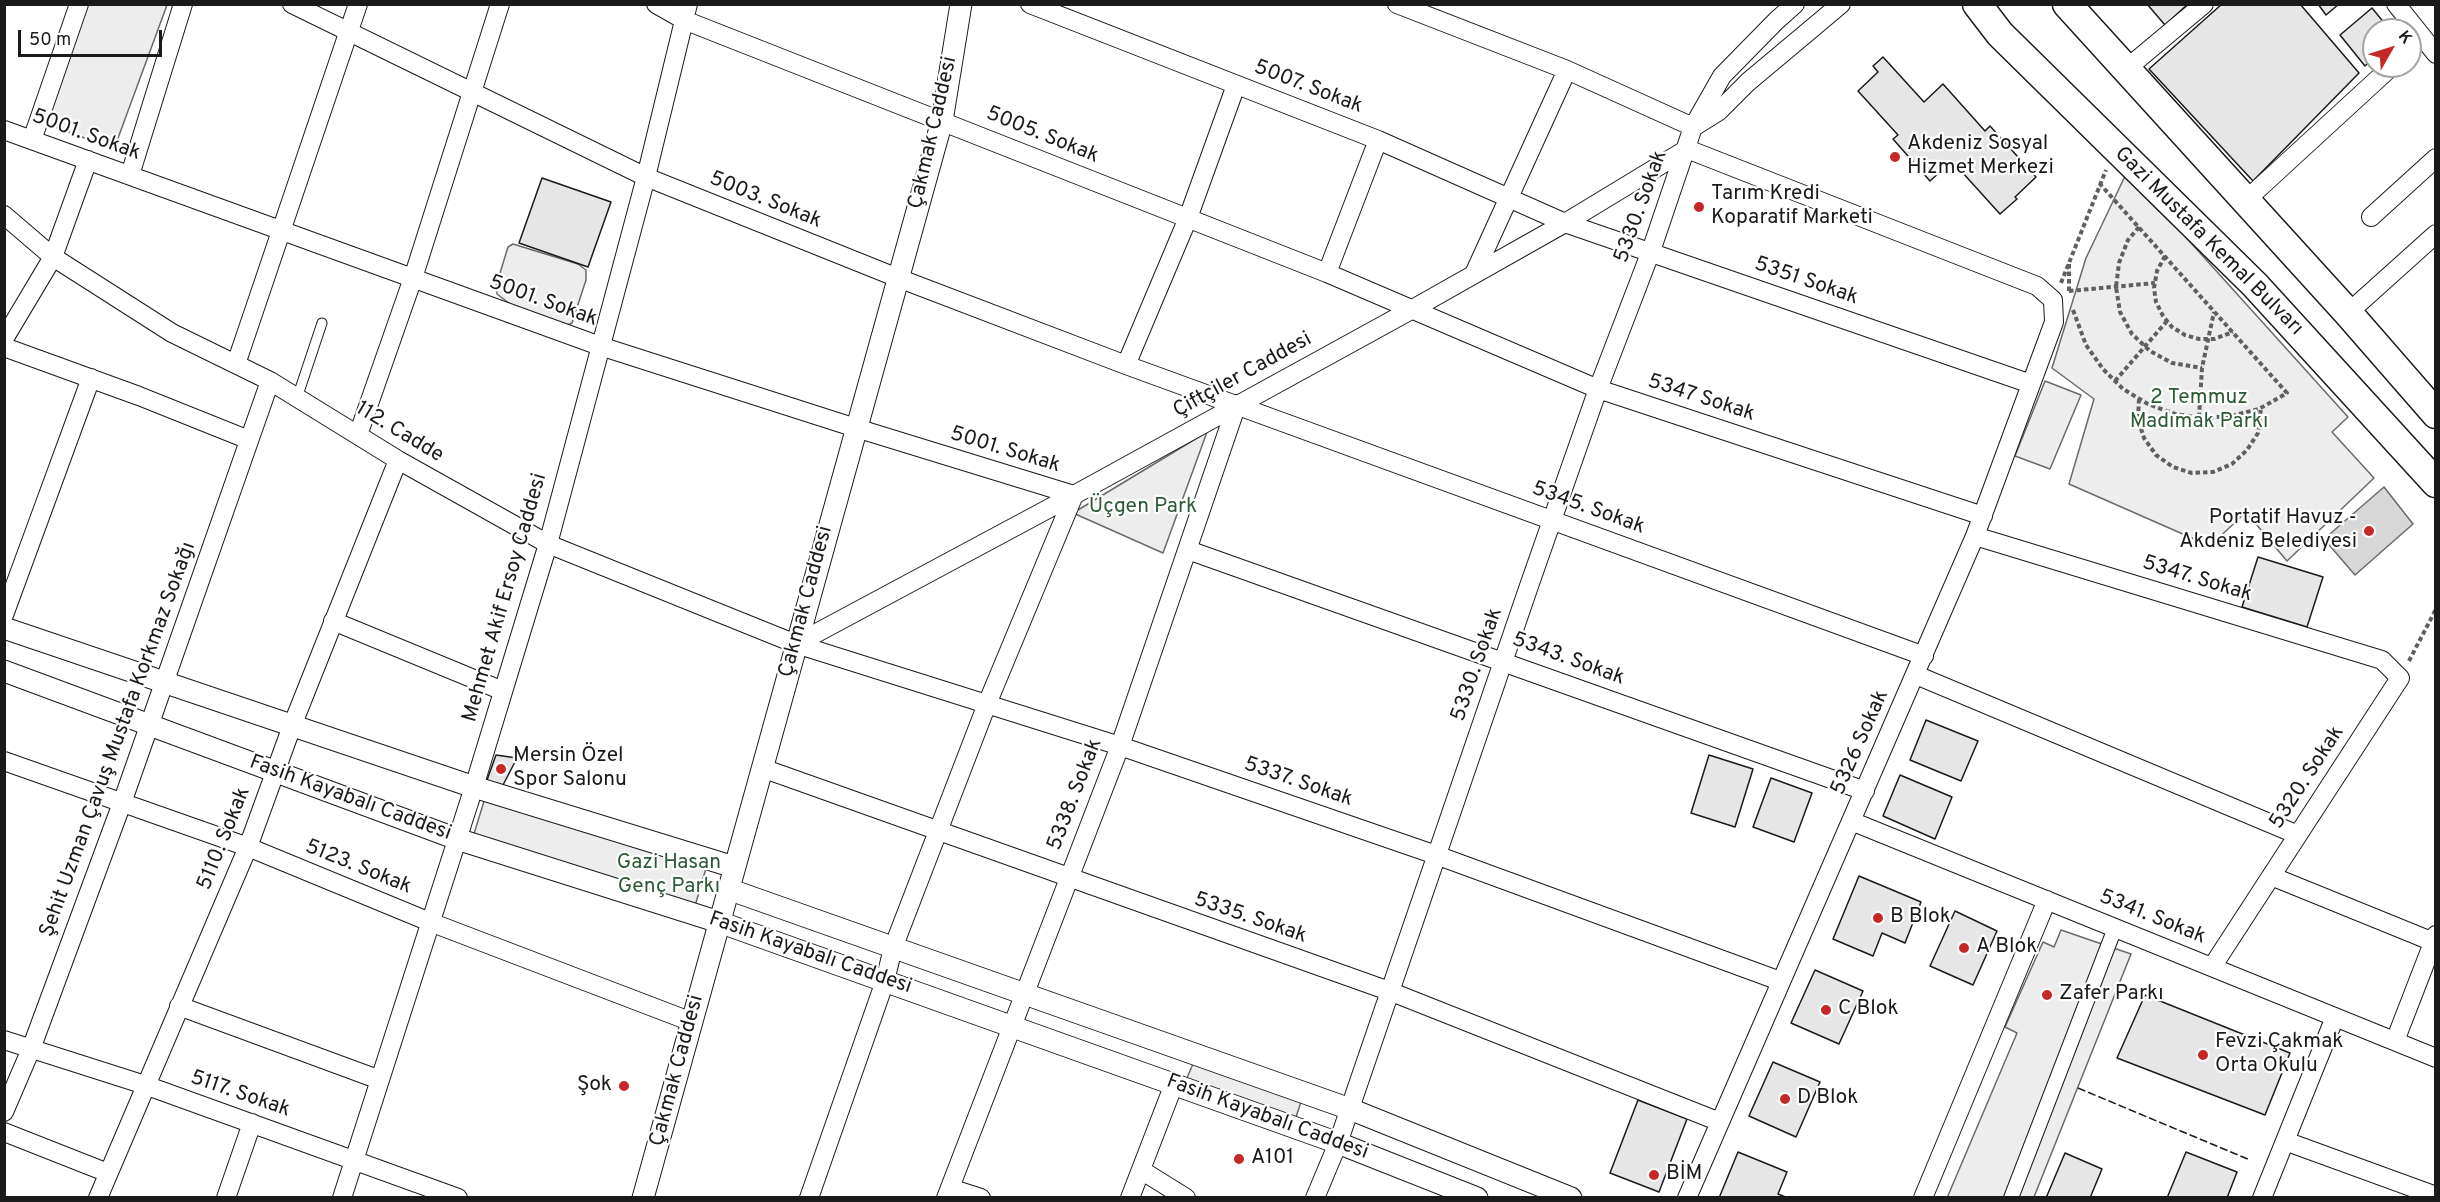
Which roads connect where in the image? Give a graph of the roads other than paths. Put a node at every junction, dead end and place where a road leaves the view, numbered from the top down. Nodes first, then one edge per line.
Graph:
1 (79, 4) edge
2 (183, 4) edge
3 (292, 4) edge
4 (358, 4) edge
5 (500, 4) edge
6 (656, 4) edge
7 (961, 4) edge
8 (1030, 4) edge
9 (1397, 4) edge
10 (1796, 4) edge
11 (1841, 4) edge
12 (1977, 4) edge
13 (2067, 4) edge
14 (2205, 4) edge
15 (2396, 4) edge
16 (686, 12) edge
17 (2403, 18) edge
18 (348, 34) junction
19 (2422, 47) edge
20 (2436, 54) edge
21 (1567, 70) junction
22 (2125, 70) junction
23 (2379, 78) edge
24 (1236, 85) junction
25 (472, 93) junction
26 (942, 121) junction
27 (1693, 127) junction
28 (4, 130) edge
29 (32, 140) junction
30 (1378, 140) junction
31 (1687, 149) junction
32 (2436, 158) edge
33 (88, 160) junction
34 (130, 175) junction
35 (646, 177) junction
36 (1510, 198) junction
37 (2245, 201) junction
38 (4, 215) edge
39 (2371, 217) dead end
40 (1188, 218) junction
41 (1565, 223) junction
42 (280, 230) junction
43 (2436, 234) edge
44 (1651, 251) junction
45 (53, 257) junction
46 (1327, 273) junction
47 (1474, 274) junction
48 (413, 278) junction
49 (898, 278) junction
50 (1411, 310) junction
51 (2348, 313) junction
52 (322, 323) dead end
53 (4, 339) edge
54 (600, 346) junction
55 (4, 347) edge
56 (236, 364) junction
57 (1126, 365) junction
58 (91, 378) junction
59 (270, 381) junction
60 (2031, 384) junction
61 (1598, 388) junction
62 (297, 398) junction
63 (1237, 404) junction
64 (2436, 414) edge
65 (856, 428) junction
66 (358, 435) junction
67 (249, 440) junction
68 (398, 460) junction
69 (2436, 483) edge
70 (1074, 495) junction
71 (1983, 516) junction
72 (1553, 520) junction
73 (1975, 536) junction
74 (548, 543) junction
75 (1188, 550) junction
76 (4, 615) edge
77 (333, 621) junction
78 (4, 628) edge
79 (796, 644) junction
80 (1924, 656) junction
81 (1503, 661) junction
82 (4, 671) edge
83 (1916, 675) junction
84 (2400, 678) joint
85 (164, 682) junction
86 (503, 691) junction
87 (987, 704) junction
88 (149, 725) junction
89 (292, 726) junction
90 (1120, 746) junction
91 (4, 761) edge
92 (762, 768) junction
93 (275, 772) junction
94 (474, 787) junction
95 (1865, 790) junction
96 (122, 803) junction
97 (1851, 821) junction
98 (938, 832) junction
99 (2298, 835) junction
100 (457, 839) junction
101 (248, 847) junction
102 (1436, 855) junction
103 (734, 867) junction
104 (2271, 876) junction
105 (1068, 879) junction
106 (728, 889) junction
107 (2047, 900) junction
108 (430, 922) junction
109 (719, 922) junction
110 (2115, 928) junction
111 (2435, 940) edge
112 (893, 948) junction
113 (2212, 967) junction
114 (885, 981) junction
115 (1780, 981) junction
116 (1389, 991) junction
117 (1023, 993) junction
118 (179, 1006) junction
119 (2335, 1017) junction
120 (692, 1022) junction
121 (1010, 1026) junction
122 (4, 1040) edge
123 (2395, 1041) junction
124 (31, 1049) junction
125 (2436, 1058) edge
126 (380, 1080) junction
127 (1174, 1084) junction
128 (145, 1086) junction
129 (1350, 1109) junction
130 (4, 1112) edge
131 (1720, 1122) junction
132 (252, 1123) junction
133 (4, 1132) edge
134 (2285, 1141) junction
135 (1338, 1143) junction
136 (355, 1159) junction
137 (1141, 1170) junction
138 (108, 1173) junction
139 (948, 1193) edge
140 (2436, 1196) edge
141 (98, 1197) edge
142 (226, 1197) edge
143 (342, 1197) edge
144 (457, 1197) edge
145 (644, 1197) edge
146 (809, 1197) edge
147 (981, 1197) edge
148 (1130, 1197) edge
149 (1186, 1197) edge
150 (1315, 1197) edge
151 (1477, 1197) edge
152 (1571, 1197) edge
153 (1688, 1197) edge
154 (1923, 1197) edge
155 (2011, 1197) edge
156 (2262, 1197) edge

1 - 29 street
2 - 34 street
3 - 18 street, 5003. Sokak
4 - 18 street
5 - 25 street
6 - 16 street, 5005. Sokak
7 - 26 street, Çakmak Caddesi
8 - 24 street, 5007. Sokak
9 - 21 street
10 - 27 street
11 - 27 street
12 - 69 highway, Gazi Mustafa Kemal Bulvarı
13 - 22 highway
14 - 22 street
15 - 17 street
16 - 26 street, 5005. Sokak
16 - 35 street, Mehmet Akif Ersoy Caddesi
18 - 25 street, 5003. Sokak
18 - 42 street
19 - 20 street
21 - 27 street
21 - 36 street
22 - 37 highway
23 - 37 street
24 - 30 street, 5007. Sokak
24 - 40 street
25 - 35 street, 5003. Sokak
25 - 48 street
26 - 40 street, 5005. Sokak
26 - 49 street, Çakmak Caddesi
27 - 31 street
28 - 29 street, 5001. Sokak
29 - 33 street, 5001. Sokak
30 - 36 street, 5007. Sokak
30 - 46 street
31 - 41 street, Çiftçiler Caddesi
31 - 44 street, 5330. Sokak
31 - 60 street, 5326 Sokak
32 - 39 street
33 - 34 street, 5001. Sokak
33 - 45 street
34 - 42 street, 5001. Sokak
35 - 49 street, 5003. Sokak
35 - 54 street, Mehmet Akif Ersoy Caddesi
36 - 41 street, 5007. Sokak
36 - 47 street
37 - 51 highway
38 - 45 street, 112. Cadde
40 - 46 street, 5005. Sokak
40 - 57 street
41 - 44 street, 5351 Sokak
41 - 47 street, Çiftçiler Caddesi
42 - 48 street, 5001. Sokak
42 - 56 street
43 - 51 street
44 - 60 street, 5351 Sokak
44 - 61 street, 5330. Sokak
45 - 53 street
45 - 56 street, 112. Cadde
46 - 50 street, 5005. Sokak
47 - 50 street, Çiftçiler Caddesi
48 - 54 street, 5001. Sokak
48 - 66 street
49 - 57 street, 5003. Sokak
49 - 65 street, Çakmak Caddesi
50 - 61 street, 5347 Sokak
50 - 63 street, Çiftçiler Caddesi
51 - 64 highway
52 - 62 lane
54 - 65 street, 5001. Sokak
54 - 74 street, Mehmet Akif Ersoy Caddesi
55 - 58 street
56 - 59 street, 112. Cadde
57 - 63 street, 5003. Sokak
58 - 67 street
58 - 76 street
59 - 62 street, 112. Cadde
59 - 67 street, Şehit Uzman Çavuş Mustafa Korkmaz Sokağı
60 - 71 street, 5326 Sokak
61 - 71 street, 5347 Sokak
61 - 72 street, 5330. Sokak
62 - 66 street, 112. Cadde
63 - 70 street, Çiftçiler Caddesi
63 - 72 street, 5345. Sokak
63 - 75 street, 5338. Sokak
65 - 70 street, 5001. Sokak
65 - 79 street, Çakmak Caddesi
66 - 68 street, 112. Cadde
67 - 85 street, Şehit Uzman Çavuş Mustafa Korkmaz Sokağı
68 - 74 street, 112. Cadde
68 - 77 street, 5110. Sokak
70 - 79 street, Çiftçiler Caddesi
70 - 87 street
71 - 73 street, 5326 Sokak
72 - 80 street, 5345. Sokak
72 - 81 street, 5330. Sokak
73 - 80 street, 5326 Sokak
73 - 84 street, 5347. Sokak
74 - 79 street, 112. Cadde
74 - 86 street, Mehmet Akif Ersoy Caddesi
75 - 81 street, 5343. Sokak
75 - 90 street, 5338. Sokak
77 - 86 street
77 - 89 street, 5110. Sokak
78 - 85 street
79 - 87 street, 5337. Sokak
79 - 92 street, Çakmak Caddesi
80 - 83 street, 5326 Sokak
81 - 95 street, 5343. Sokak
81 - 102 street, 5330. Sokak
82 - 88 street, Fasih Kayabalı Caddesi
83 - 95 street, 5326 Sokak
83 - 99 street
84 - 99 street, 5320. Sokak
85 - 88 street, Şehit Uzman Çavuş Mustafa Korkmaz Sokağı
85 - 89 street
86 - 94 street, Mehmet Akif Ersoy Caddesi
87 - 90 street, 5337. Sokak
87 - 98 street
88 - 93 street, Fasih Kayabalı Caddesi
88 - 96 street, Şehit Uzman Çavuş Mustafa Korkmaz Sokağı
89 - 93 street, 5110. Sokak
89 - 94 street
90 - 102 street, 5337. Sokak
90 - 105 street, 5338. Sokak
91 - 96 street, 5123. Sokak
92 - 98 street, 5335. Sokak
92 - 103 street, Çakmak Caddesi
93 - 100 street, Fasih Kayabalı Caddesi
93 - 101 street, 5110. Sokak
94 - 100 street, Mehmet Akif Ersoy Caddesi
94 - 103 street
95 - 97 street, 5326 Sokak
96 - 101 street, 5123. Sokak
96 - 124 street, Şehit Uzman Çavuş Mustafa Korkmaz Sokağı
97 - 107 street, 5341. Sokak
97 - 115 street, 5326 Sokak
98 - 105 street, 5335. Sokak
98 - 112 street
99 - 104 street, 5320. Sokak
100 - 108 street, Mehmet Akif Ersoy Caddesi
100 - 109 street, Fasih Kayabalı Caddesi
101 - 108 street, 5123. Sokak
101 - 118 street, 5110. Sokak
102 - 115 street, 5337. Sokak
102 - 116 street, 5330. Sokak
103 - 106 street, Çakmak Caddesi
104 - 111 street
104 - 113 street, 5320. Sokak
105 - 116 street, 5335. Sokak
105 - 117 street, 5338. Sokak
106 - 109 street, Çakmak Caddesi
106 - 112 street, Fasih Kayabalı Caddesi
107 - 110 street, 5341. Sokak
107 - 154 street
108 - 120 street, 5123. Sokak
108 - 126 street, Mehmet Akif Ersoy Caddesi
109 - 114 street, Fasih Kayabalı Caddesi
109 - 120 street, Çakmak Caddesi
110 - 113 street, 5341. Sokak
110 - 155 street
111 - 123 street
112 - 114 street
112 - 117 street, Fasih Kayabalı Caddesi
113 - 119 street, 5341. Sokak
114 - 121 street, Fasih Kayabalı Caddesi
114 - 146 street
115 - 131 street, 5326 Sokak
116 - 129 street, 5330. Sokak
116 - 131 street, 5335. Sokak
117 - 121 street, 5338. Sokak
117 - 129 street, Fasih Kayabalı Caddesi
118 - 126 street
118 - 128 street, 5110. Sokak
119 - 123 street, 5341. Sokak
119 - 134 street
120 - 145 street, Çakmak Caddesi
121 - 127 street, Fasih Kayabalı Caddesi
121 - 139 street, 5338. Sokak
122 - 124 street, 5117. Sokak
123 - 125 street, 5341. Sokak
124 - 128 street, 5117. Sokak
124 - 130 street, Şehit Uzman Çavuş Mustafa Korkmaz Sokağı
126 - 136 street, Mehmet Akif Ersoy Caddesi
127 - 135 street, Fasih Kayabalı Caddesi
127 - 137 street
128 - 132 street, 5117. Sokak
128 - 138 street, 5110. Sokak
129 - 135 street, 5330. Sokak
129 - 152 street, Fasih Kayabalı Caddesi
131 - 153 street, 5326 Sokak
132 - 136 street, 5117. Sokak
132 - 142 street
133 - 138 street
134 - 140 street
134 - 156 street
135 - 150 street, 5330. Sokak
135 - 151 street, Fasih Kayabalı Caddesi
136 - 143 street, Mehmet Akif Ersoy Caddesi
136 - 144 street, 5117. Sokak
137 - 148 street
137 - 149 street
138 - 141 street, 5110. Sokak
139 - 147 street

